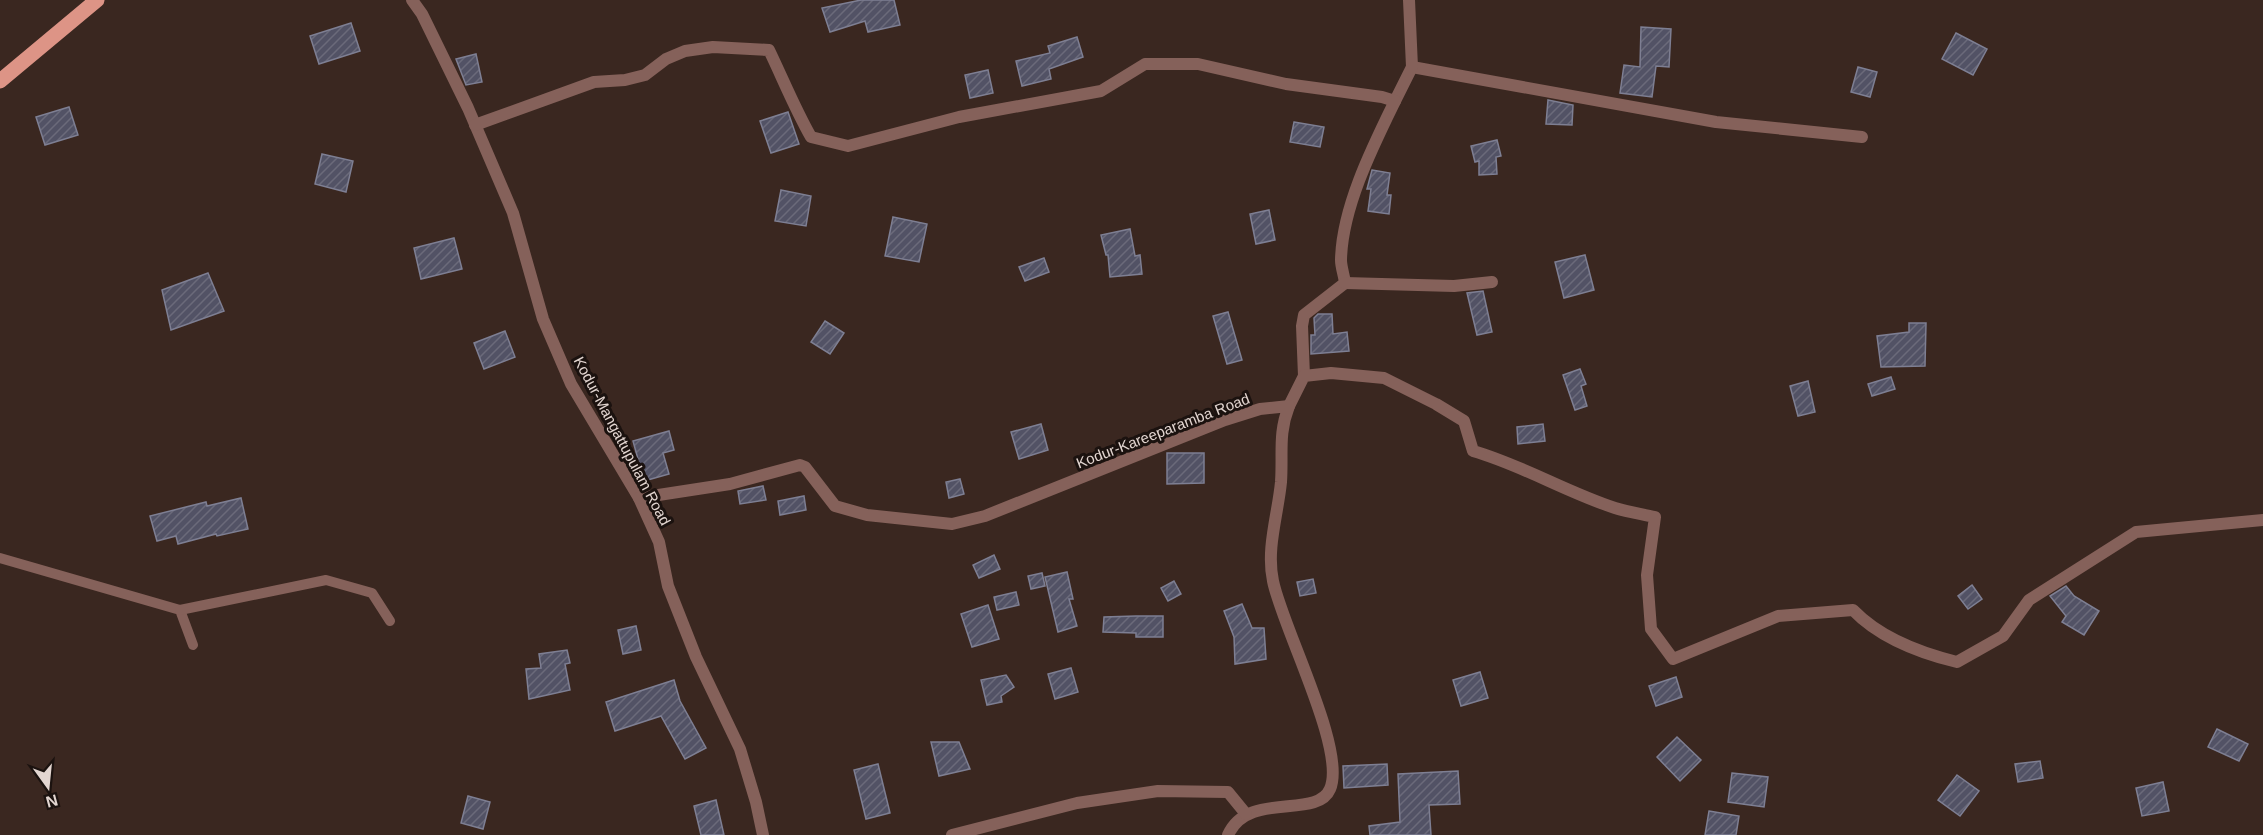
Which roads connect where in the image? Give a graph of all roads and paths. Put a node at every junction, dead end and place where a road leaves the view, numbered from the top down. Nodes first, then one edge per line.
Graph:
1 (97, 0) edge
2 (412, 0) edge
3 (1409, 0) edge
4 (1412, 67) junction
5 (0, 81) edge
6 (1395, 101) junction
7 (475, 125) junction
8 (1862, 137) dead end
9 (1492, 282) dead end
10 (1345, 283) junction
11 (1304, 376) junction
12 (1289, 406) junction
13 (639, 498) junction
14 (2263, 520) edge
15 (0, 558) edge
16 (180, 610) junction
17 (390, 621) dead end
18 (193, 645) dead end
19 (1246, 814) junction
20 (763, 835) edge
21 (952, 835) edge
22 (1228, 835) edge

1 - 5 main road
2 - 7 street, Kodur-Mangattupulam Road
3 - 4 street
4 - 6 street
4 - 8 street
6 - 7 street
6 - 10 street
7 - 13 street, Kodur-Mangattupulam Road
9 - 10 street
10 - 11 street
11 - 12 street
11 - 14 street
12 - 13 street, Kodur-Kareeparamba Road
12 - 19 street
13 - 20 street, Kodur-Mangattupulam Road
15 - 16 lane
16 - 17 lane
16 - 18 lane
19 - 21 street
19 - 22 street

